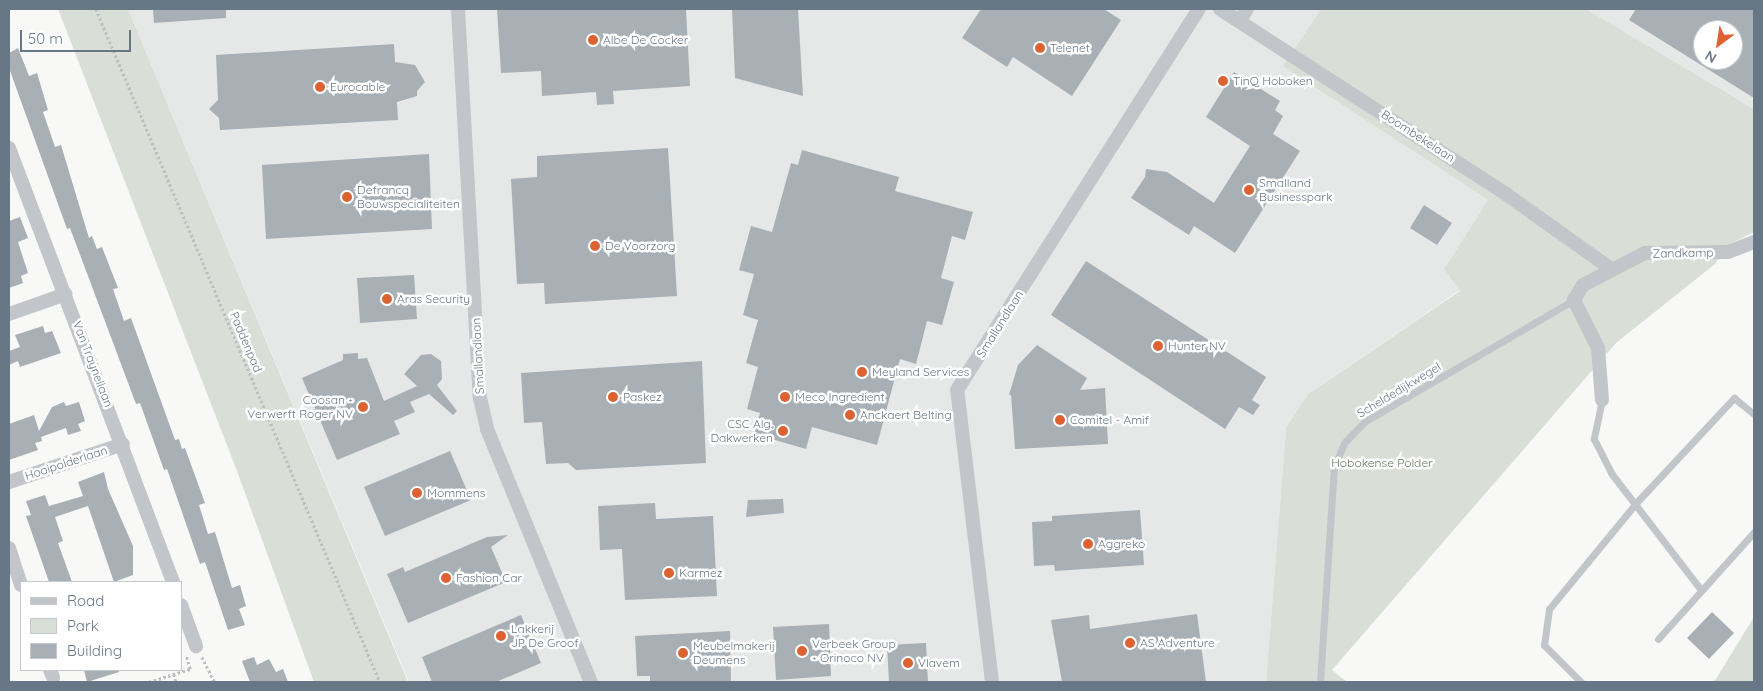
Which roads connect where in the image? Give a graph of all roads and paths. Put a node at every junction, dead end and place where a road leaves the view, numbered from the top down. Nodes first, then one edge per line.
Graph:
1 (96, 9) edge
2 (458, 9) edge
3 (1199, 9) edge
4 (1220, 9) edge
5 (1243, 14) edge
6 (9, 148) edge
7 (1754, 242) edge
8 (1611, 269) junction
9 (66, 294) junction
10 (1574, 300) junction
11 (9, 314) edge
12 (1602, 400) joint
13 (1754, 414) edge
14 (123, 444) junction
15 (9, 482) edge
16 (1636, 503) junction
17 (1754, 532) edge
18 (9, 548) edge
19 (20, 581) edge
20 (173, 581) edge
21 (1702, 590) junction
22 (182, 608) edge
23 (1658, 639) dead end
24 (196, 646) junction
25 (174, 674) junction
26 (149, 682) edge
27 (176, 682) edge
28 (215, 682) edge
29 (380, 682) edge
30 (590, 682) edge
31 (992, 682) edge
32 (1320, 682) edge
33 (1581, 682) edge

1 - 29 path, Paddenpad
2 - 30 street, Smallandlaan
3 - 31 street, Smallandlaan
4 - 5 street, Boombekelaan
5 - 8 street, Boombekelaan
6 - 9 street, Van Traynellaan
7 - 8 street, Zandkamp
8 - 10 street, Zandkamp
9 - 11 street
9 - 14 street, Van Traynellaan
10 - 12 street
10 - 32 lane, Scheldedijkwegel
12 - 16 lane
13 - 16 lane
14 - 15 street, Hooipolderlaan
14 - 20 street, Van Traynellaan
16 - 21 lane
16 - 33 lane
17 - 21 lane
18 - 19 street
21 - 23 lane
22 - 24 street
24 - 25 path
24 - 28 path
25 - 26 path
25 - 27 path

